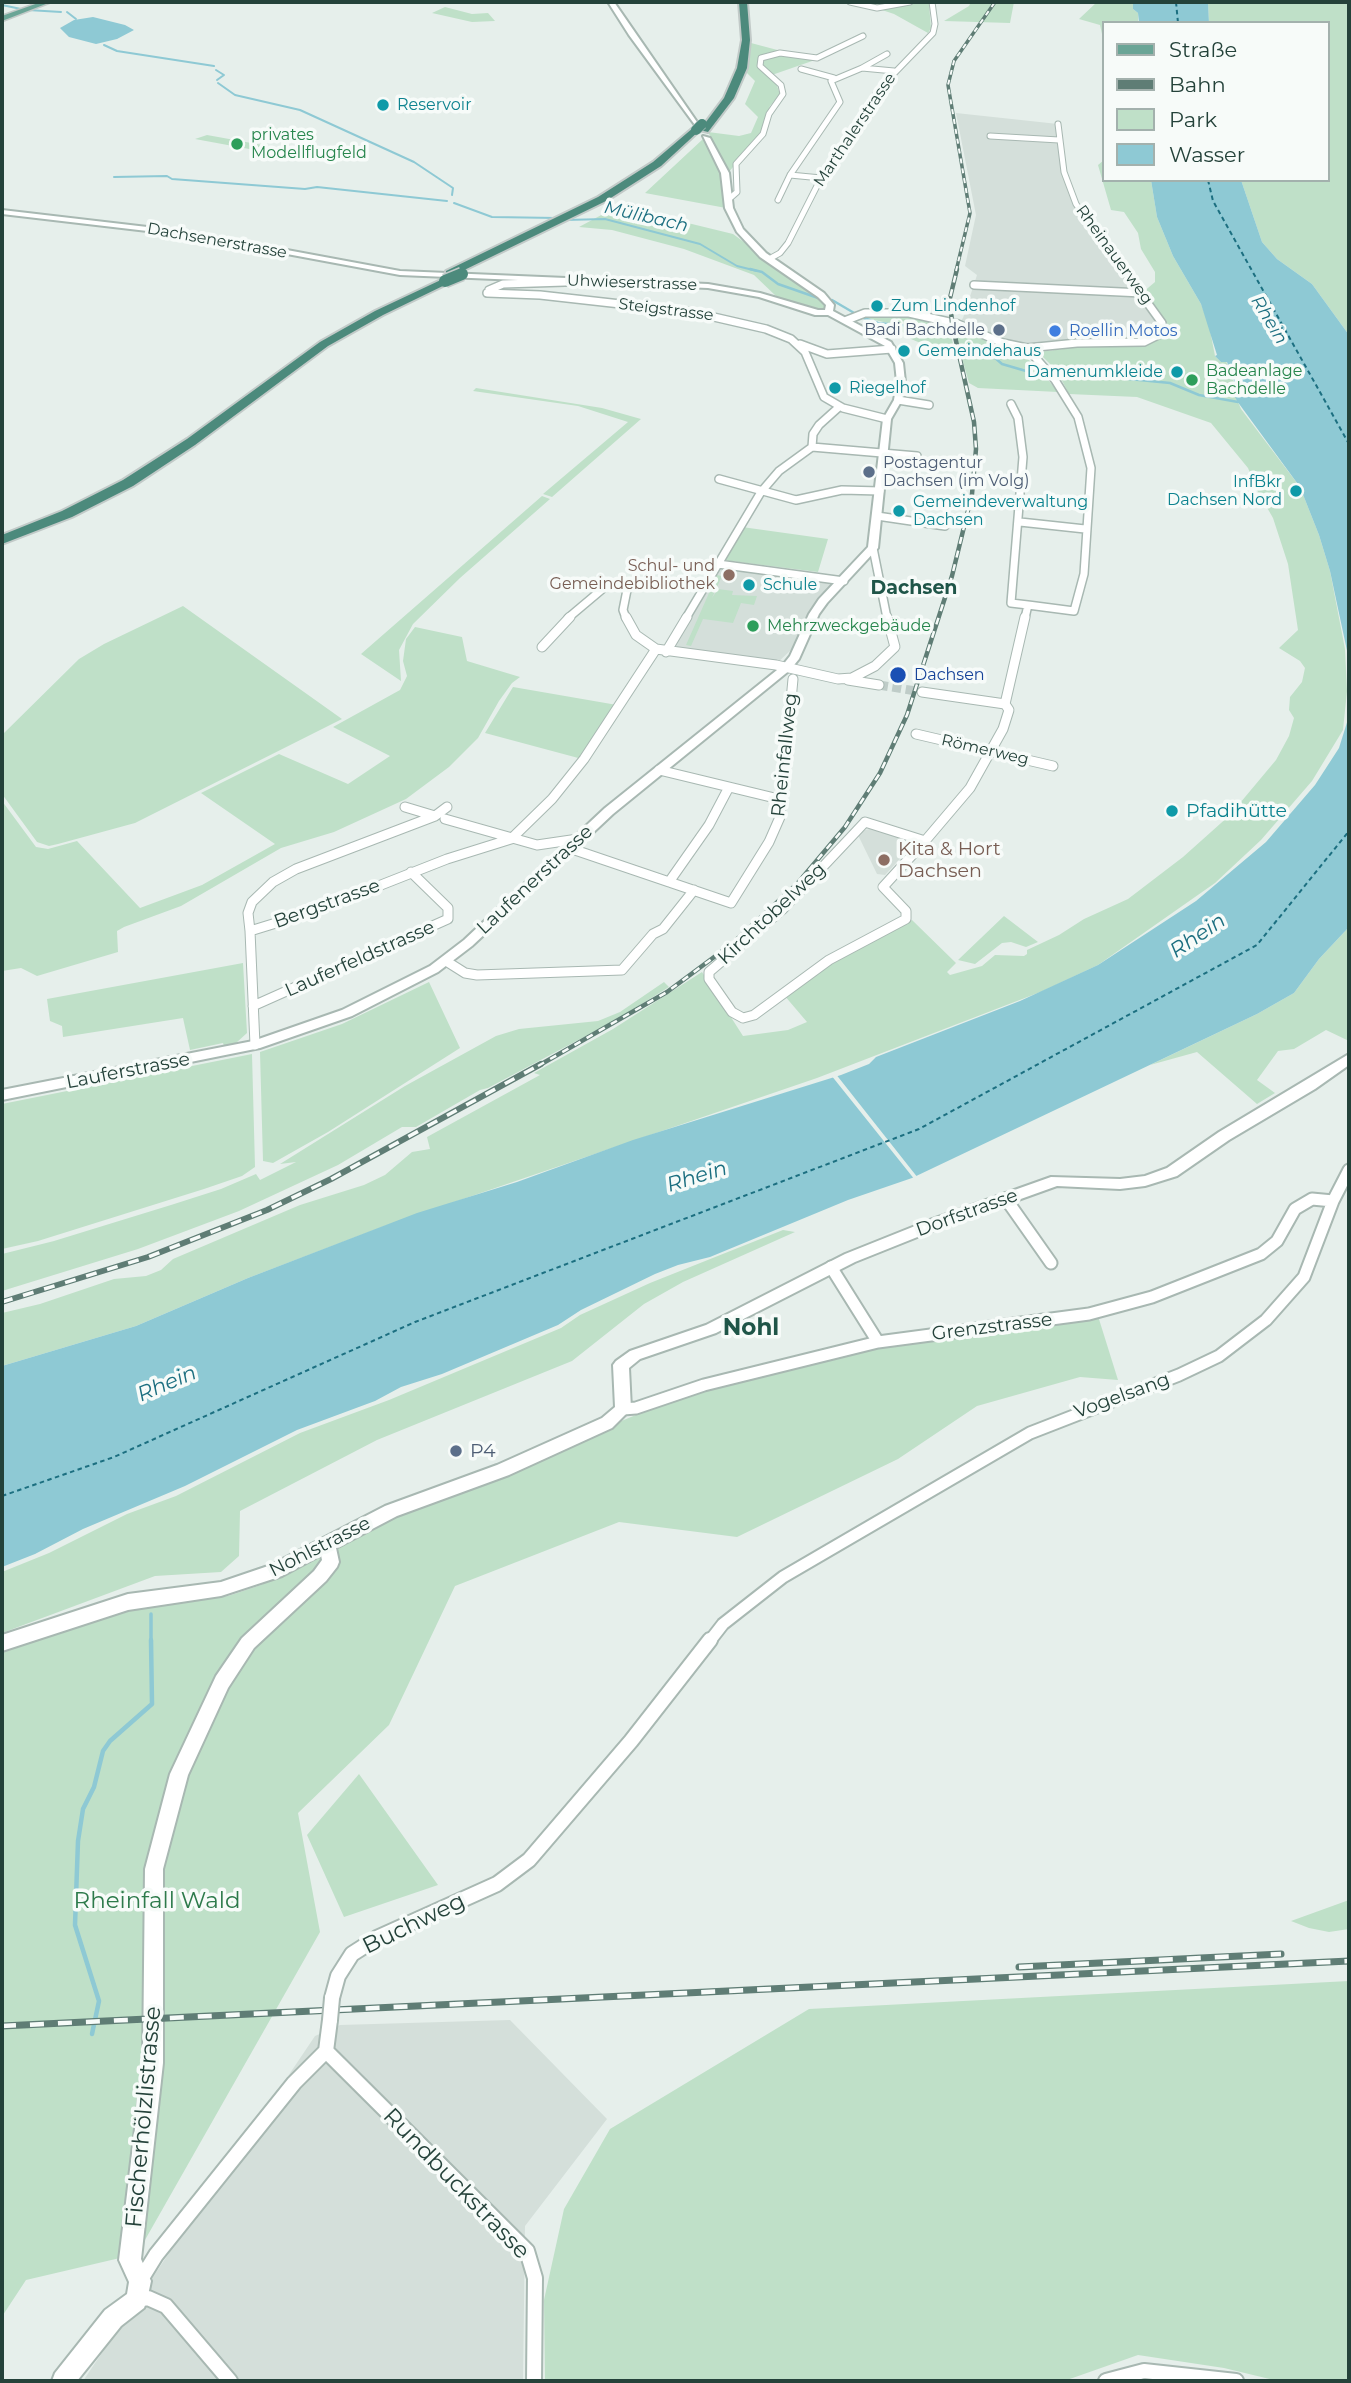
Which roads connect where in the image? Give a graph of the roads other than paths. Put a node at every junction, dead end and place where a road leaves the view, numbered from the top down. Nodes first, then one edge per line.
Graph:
1 (47, 2) edge
2 (611, 2) edge
3 (736, 2) edge
4 (743, 2) edge
5 (850, 2) edge
6 (910, 2) edge
7 (932, 2) edge
8 (2, 19) edge
9 (863, 36) dead end
10 (887, 54) dead end
11 (862, 68) junction
12 (801, 69) dead end
13 (894, 71) junction
14 (834, 78) junction
15 (1058, 124) dead end
16 (701, 130) junction
17 (990, 136) dead end
18 (1059, 140) junction
19 (790, 175) junction
20 (821, 178) junction
21 (729, 199) junction
22 (778, 200) dead end
23 (598, 205) junction
24 (2, 212) edge
25 (769, 259) junction
26 (440, 278) junction
27 (596, 281) junction
28 (974, 285) dead end
29 (1142, 293) junction
30 (829, 312) junction
31 (850, 319) junction
32 (797, 344) junction
33 (891, 349) junction
34 (1029, 351) junction
35 (898, 400) junction
36 (1011, 404) dead end
37 (929, 405) dead end
38 (839, 407) junction
39 (887, 419) junction
40 (812, 447) junction
41 (884, 453) junction
42 (917, 456) dead end
43 (719, 479) dead end
44 (880, 491) junction
45 (761, 492) junction
46 (877, 516) junction
47 (1020, 523) junction
48 (945, 526) dead end
49 (1085, 529) junction
50 (2, 538) edge
51 (873, 548) junction
52 (718, 564) junction
53 (844, 581) junction
54 (1028, 605) junction
55 (542, 647) dead end
56 (661, 650) junction
57 (782, 671) junction
58 (796, 675) junction
59 (846, 680) junction
60 (879, 685) tunnel mouth
61 (922, 692) tunnel mouth
62 (1005, 704) junction
63 (916, 734) dead end
64 (992, 750) junction
65 (1053, 766) dead end
66 (659, 770) junction
67 (729, 787) junction
68 (783, 800) junction
69 (405, 807) dead end
70 (447, 807) dead end
71 (435, 816) junction
72 (445, 820) dead end
73 (511, 839) junction
74 (578, 839) junction
75 (925, 841) junction
76 (569, 848) junction
77 (411, 872) junction
78 (668, 882) junction
79 (694, 890) junction
80 (250, 931) junction
81 (446, 961) junction
82 (253, 1006) junction
83 (255, 1045) junction
84 (1349, 1059) edge
85 (2, 1095) edge
86 (1349, 1170) edge
87 (1006, 1199) junction
88 (1333, 1201) junction
89 (1051, 1263) dead end
90 (831, 1267) junction
91 (878, 1342) junction
92 (623, 1409) junction
93 (854, 1535) joint
94 (327, 1545) junction
95 (2, 1643) edge
96 (326, 2052) junction
97 (138, 2290) junction
98 (63, 2381) edge
99 (230, 2381) edge
100 (534, 2381) edge
101 (1106, 2381) edge
102 (1236, 2381) edge

1 - 8 main road
2 - 16 street
3 - 16 highway
4 - 16 highway
5 - 6 street
7 - 13 street, Marthalerstrasse
9 - 21 street
10 - 11 street
11 - 13 street
11 - 14 street
12 - 14 street
13 - 20 street, Marthalerstrasse
14 - 19 street
15 - 18 street, Rheinauerweg
16 - 21 street
16 - 23 highway
17 - 18 street
18 - 29 street, Rheinauerweg
19 - 20 street
19 - 22 street
20 - 25 street, Marthalerstrasse
21 - 25 street
23 - 26 highway
23 - 26 highway, bridge
24 - 26 street, Dachsenerstrasse
25 - 30 street
26 - 27 street, Uhwieserstrasse
26 - 50 highway
27 - 30 street, Uhwieserstrasse
27 - 32 street, Steigstrasse
28 - 29 street
29 - 34 street, Rheinauerweg
30 - 31 street
31 - 33 street
31 - 34 street
32 - 33 street, Steigstrasse
32 - 38 street
33 - 35 street
34 - 49 street
35 - 37 street
35 - 39 street
36 - 47 street
38 - 39 street
38 - 40 street
39 - 41 street
40 - 41 street
40 - 45 street
41 - 42 street
41 - 44 street
43 - 45 street
44 - 45 street
44 - 46 street
45 - 52 street
46 - 48 street
46 - 51 street
47 - 49 street
47 - 54 street
49 - 54 street
51 - 53 street
51 - 59 street
52 - 53 street
52 - 56 street
53 - 57 street
54 - 62 street
55 - 56 street
56 - 57 street, Rheinfallweg
56 - 73 street
57 - 58 street, Rheinfallweg
57 - 66 street, Laufenerstrasse
58 - 59 street
58 - 68 street, Rheinfallweg
59 - 60 street
61 - 62 street
62 - 64 street
63 - 64 street, Römerweg
64 - 65 street, Römerweg
64 - 75 street
66 - 67 street
66 - 74 street, Laufenerstrasse
67 - 68 street
67 - 78 street
68 - 79 street, Rheinfallweg
69 - 71 street
70 - 71 street
71 - 80 street
72 - 73 street
73 - 74 street
73 - 77 street, Bergstrasse
74 - 76 street, Laufenerstrasse
75 - 75 street, Kirchtobelweg
76 - 78 street
76 - 81 street, Laufenerstrasse
77 - 80 street, Bergstrasse
77 - 82 street, Lauferfeldstrasse
78 - 79 street
79 - 81 street
80 - 82 street, Bergstrasse
81 - 83 street, Laufenerstrasse
82 - 83 street, Bergstrasse
83 - 85 street, Lauferstrasse
84 - 87 street, Dorfstrasse
86 - 88 street, Vogelsang
87 - 89 street
87 - 90 street, Dorfstrasse
88 - 91 street, Grenzstrasse
88 - 93 street, Vogelsang
90 - 91 street
90 - 92 street, Dorfstrasse
91 - 92 street, Grenzstrasse
92 - 94 street, Nohlstrasse
93 - 96 street, Buchweg, bridge
94 - 95 street, Nohlstrasse
94 - 97 street, Fischerhölzlistrasse
96 - 97 street
96 - 100 street, Rundbuckstrasse
97 - 98 street
97 - 99 street
101 - 102 street

